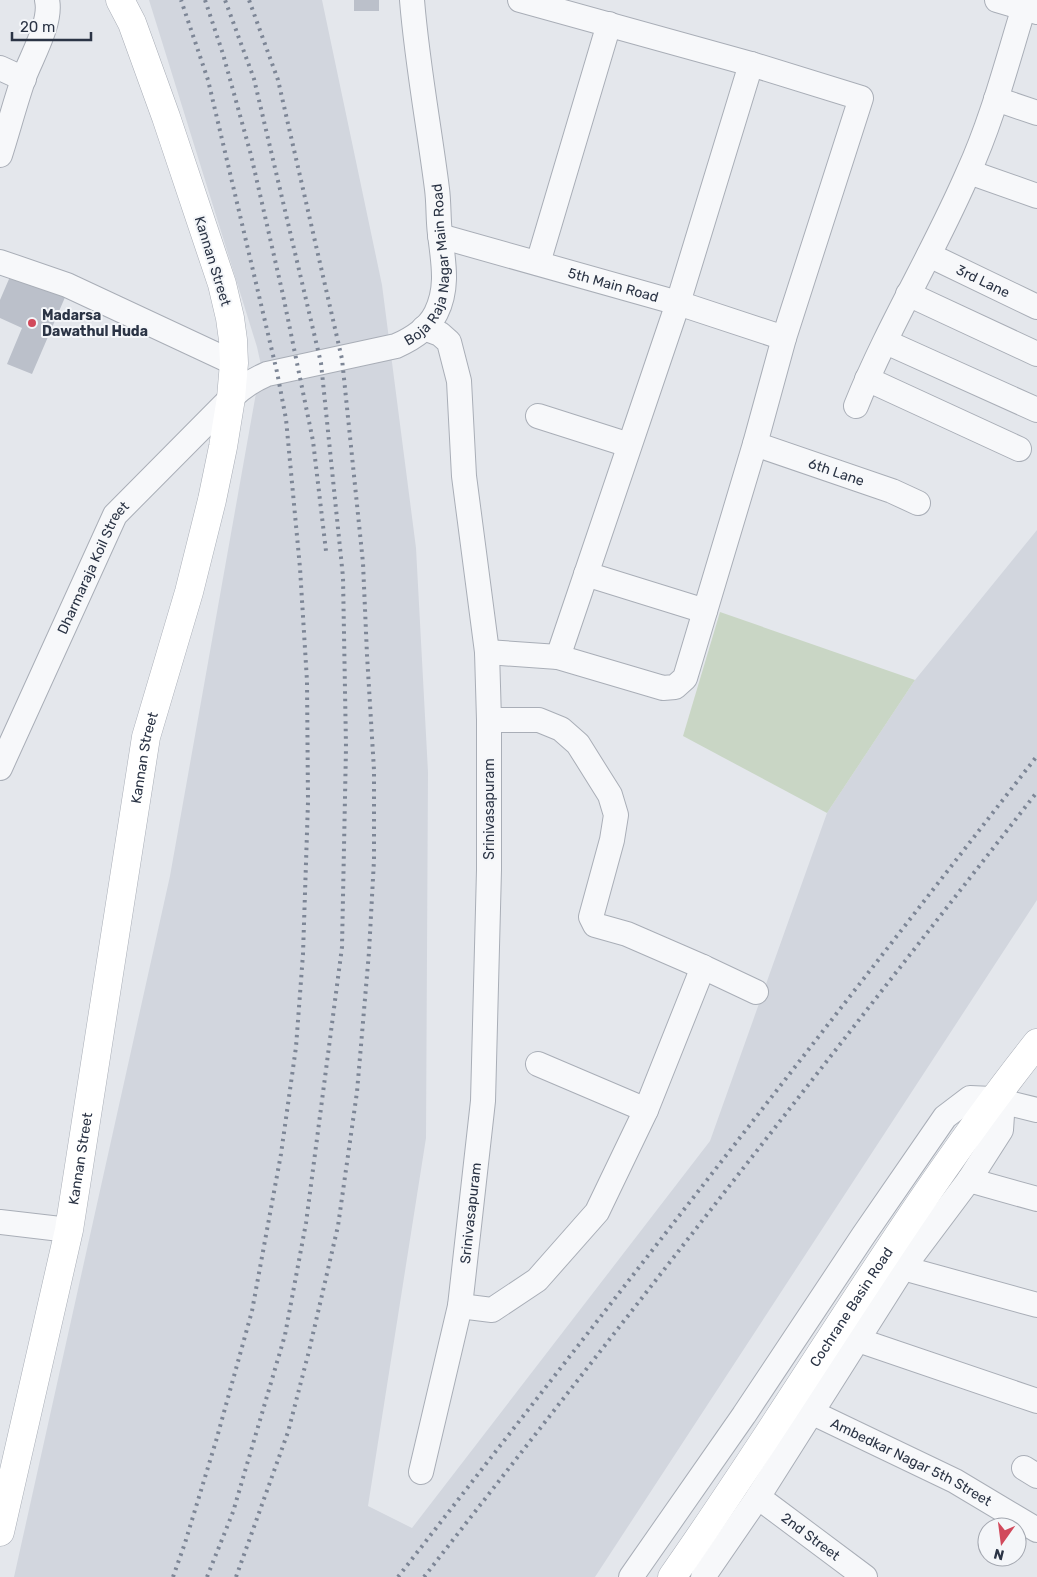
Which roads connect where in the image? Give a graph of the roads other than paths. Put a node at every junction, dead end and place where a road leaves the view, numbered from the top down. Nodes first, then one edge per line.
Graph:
1 (47, 0) edge
2 (120, 0) edge
3 (412, 0) edge
4 (520, 0) edge
5 (997, 0) edge
6 (1030, 9) edge
7 (609, 24) junction
8 (751, 64) junction
9 (0, 68) edge
10 (24, 78) junction
11 (996, 99) junction
12 (1037, 113) edge
13 (0, 156) edge
14 (969, 172) junction
15 (1037, 196) edge
16 (440, 236) junction
17 (929, 255) junction
18 (0, 262) edge
19 (538, 263) junction
20 (908, 294) junction
21 (678, 303) junction
22 (1037, 307) edge
23 (424, 328) junction
24 (784, 338) junction
25 (886, 342) junction
26 (1037, 354) edge
27 (234, 363) junction
28 (867, 379) junction
29 (231, 398) junction
30 (856, 406) dead end
31 (1037, 410) edge
32 (538, 416) dead end
33 (755, 444) junction
34 (629, 446) junction
35 (1018, 449) dead end
36 (918, 503) dead end
37 (586, 574) junction
38 (705, 611) junction
39 (487, 652) junction
40 (558, 656) junction
41 (489, 720) junction
42 (0, 768) edge
43 (702, 967) junction
44 (756, 992) dead end
45 (1037, 1043) edge
46 (538, 1064) dead end
47 (992, 1099) junction
48 (646, 1110) junction
49 (1037, 1110) edge
50 (969, 1180) junction
51 (1037, 1199) edge
52 (0, 1222) edge
53 (69, 1230) junction
54 (903, 1268) junction
55 (1037, 1305) edge
56 (460, 1306) junction
57 (858, 1340) junction
58 (1037, 1401) edge
59 (811, 1412) junction
60 (421, 1472) dead end
61 (758, 1497) junction
62 (1037, 1530) edge
63 (0, 1531) edge
64 (631, 1577) edge
65 (672, 1577) edge
66 (703, 1577) edge
67 (865, 1577) edge

1 - 10 street
2 - 27 street, Kannan Street
3 - 16 street, Boja Raja Nagar Main Road
4 - 7 street
5 - 6 street
6 - 11 street
7 - 8 street
7 - 19 street
8 - 21 street
8 - 24 street
9 - 10 street
10 - 13 street
11 - 12 street
11 - 14 street
14 - 15 street
14 - 17 street
16 - 19 street, 5th Main Road
16 - 23 street, Boja Raja Nagar Main Road
17 - 20 street
17 - 22 street, 3rd Lane
18 - 27 street
19 - 21 street, 5th Main Road
20 - 25 street
20 - 26 street
21 - 24 street, 5th Main Road
21 - 34 street
23 - 29 street, Boja Raja Nagar Main Road
23 - 39 street, Srinivasapuram
24 - 33 street
25 - 28 street
25 - 31 street
27 - 29 street, Kannan Street
28 - 30 street
28 - 35 street
29 - 42 street, Dharmaraja Koil Street
29 - 53 street, Kannan Street
32 - 34 street
33 - 36 street, 6th Lane
33 - 38 street
34 - 37 street
37 - 38 street
37 - 40 street
38 - 40 street
39 - 40 street
39 - 41 street, Srinivasapuram
41 - 43 street
41 - 56 street, Srinivasapuram
43 - 44 street
43 - 48 street
45 - 47 street, Cochrane Basin Road
46 - 48 street
47 - 49 street
47 - 50 street
47 - 64 street
47 - 65 street, Cochrane Basin Road
48 - 56 street
50 - 51 street
50 - 54 street
52 - 53 street
53 - 63 street, Kannan Street
54 - 55 street
54 - 57 street
56 - 60 street, Srinivasapuram
57 - 58 street
57 - 59 street
59 - 61 street
59 - 62 street, Ambedkar Nagar 5th Street
61 - 66 street
61 - 67 street, 2nd Street

